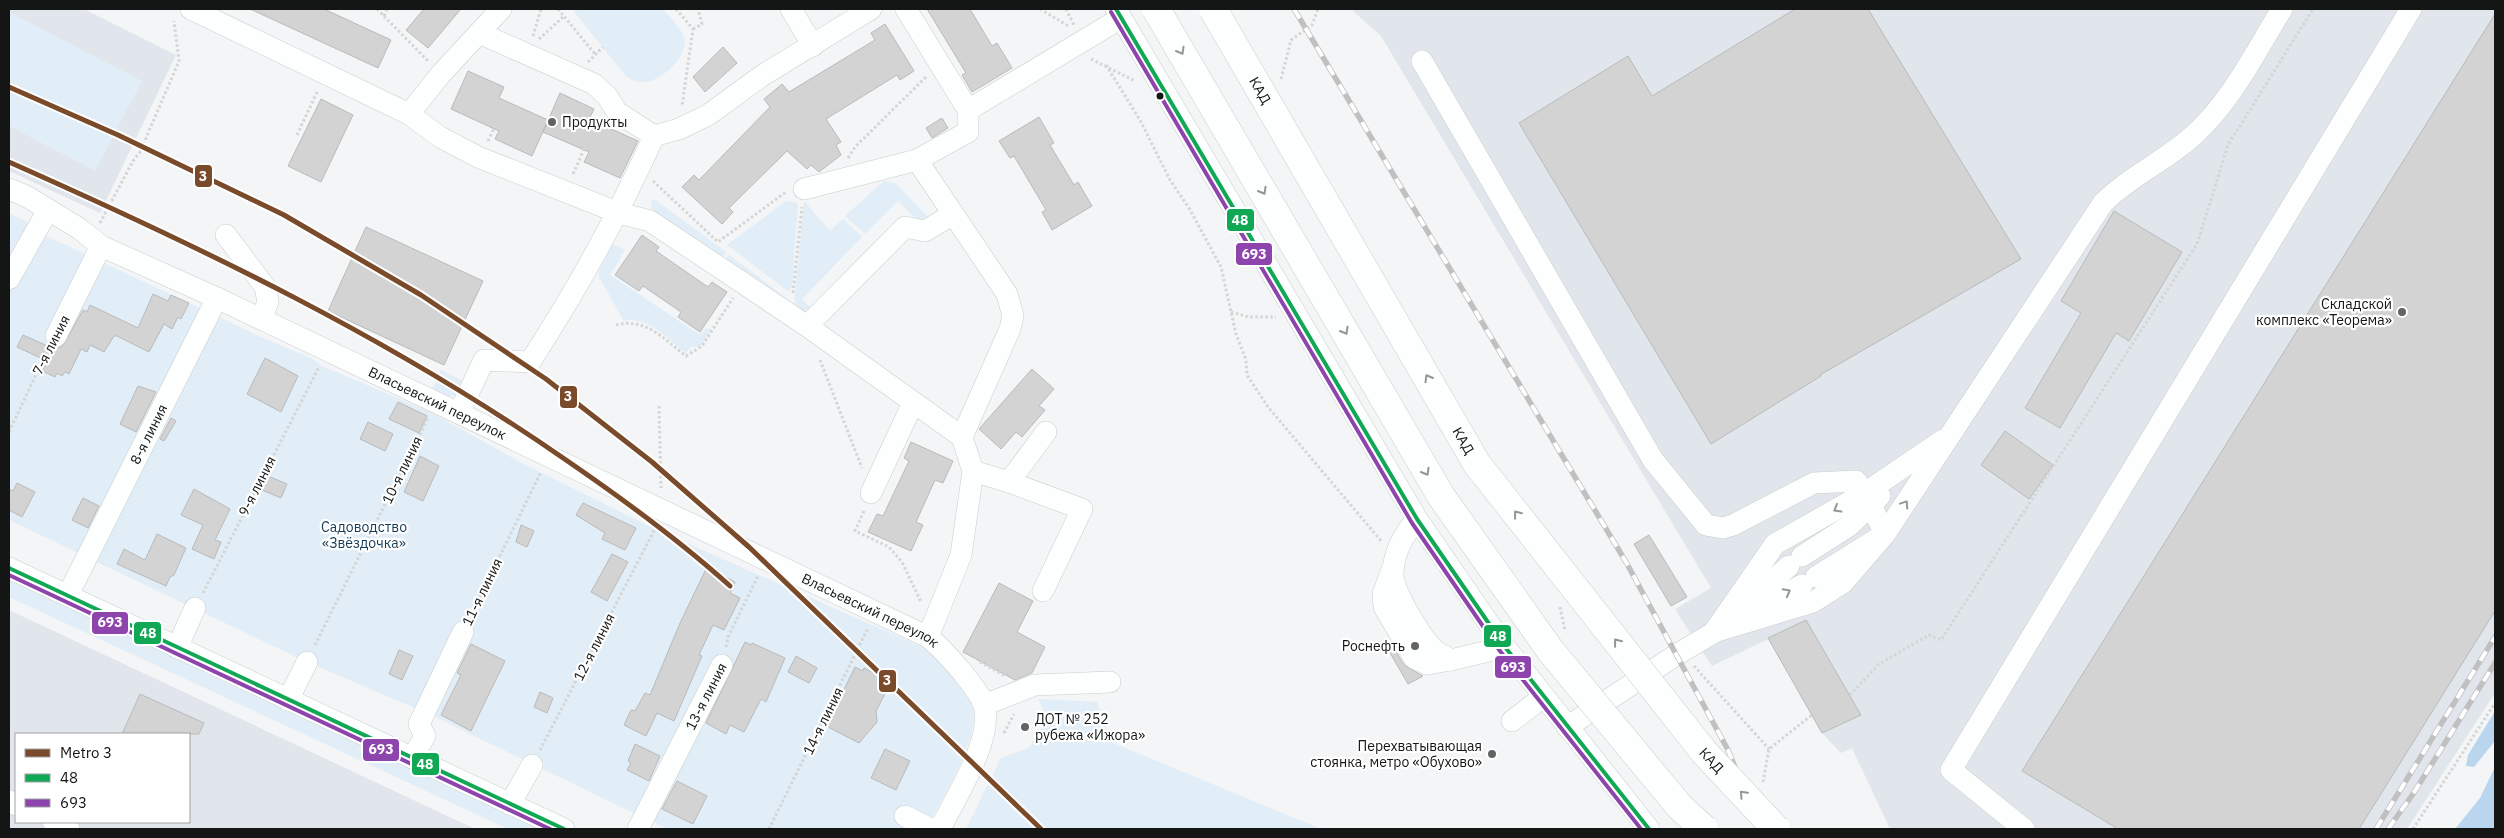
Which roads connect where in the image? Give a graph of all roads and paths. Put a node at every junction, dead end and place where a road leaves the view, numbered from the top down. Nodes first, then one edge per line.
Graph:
1 (377, 9) edge
2 (387, 9) edge
3 (501, 9) edge
4 (541, 9) edge
5 (558, 9) edge
6 (676, 9) edge
7 (698, 9) edge
8 (791, 9) edge
9 (871, 9) edge
10 (906, 9) edge
11 (1040, 9) edge
12 (1066, 9) edge
13 (1156, 9) edge
14 (1213, 9) edge
15 (1318, 9) edge
16 (2282, 9) edge
17 (2313, 9) edge
18 (2411, 9) edge
19 (182, 13) edge
20 (1118, 13) edge
21 (564, 16) junction
22 (384, 17) junction
23 (693, 29) junction
24 (479, 33) junction
25 (813, 46) junction
26 (531, 51) junction
27 (595, 54) dead end
28 (1089, 58) dead end
29 (1422, 60) dead end
30 (940, 65) junction
31 (1106, 65) junction
32 (326, 74) junction
33 (441, 74) junction
34 (1280, 81) dead end
35 (1140, 84) dead end
36 (968, 110) junction
37 (409, 114) junction
38 (679, 128) junction
39 (297, 135) dead end
40 (654, 136) junction
41 (586, 145) dead end
42 (917, 160) junction
43 (639, 169) junction
44 (830, 183) junction
45 (9, 189) edge
46 (804, 189) junction
47 (565, 191) junction
48 (48, 210) junction
49 (619, 213) junction
50 (952, 215) junction
51 (226, 236) dead end
52 (95, 247) junction
53 (9, 279) edge
54 (743, 284) junction
55 (214, 305) junction
56 (1231, 312) junction
57 (1277, 316) dead end
58 (261, 319) junction
59 (799, 321) junction
60 (616, 325) dead end
61 (56, 336) joint
62 (320, 365) dead end
63 (913, 403) junction
64 (659, 406) dead end
65 (433, 407) junction
66 (459, 413) junction
67 (9, 432) edge
68 (1046, 432) dead end
69 (1952, 435) junction
70 (962, 437) junction
71 (532, 461) junction
72 (973, 471) junction
73 (1010, 482) junction
74 (871, 493) dead end
75 (1868, 499) junction
76 (1417, 519) junction
77 (659, 520) junction
78 (1885, 534) junction
79 (1396, 558) junction
80 (9, 568) edge
81 (760, 574) dead end
82 (1043, 591) dead end
83 (68, 595) junction
84 (195, 608) joint
85 (876, 612) junction
86 (462, 632) joint
87 (1714, 632) junction
88 (928, 637) junction
89 (1505, 647) junction
90 (177, 648) junction
91 (1681, 652) junction
92 (307, 662) joint
93 (722, 665) joint
94 (1110, 682) dead end
95 (1850, 695) dead end
96 (1543, 698) junction
97 (288, 700) junction
98 (2495, 703) edge
99 (984, 705) junction
100 (1812, 715) dead end
101 (1512, 721) dead end
102 (1567, 727) junction
103 (1768, 750) junction
104 (412, 758) junction
105 (532, 765) joint
106 (1762, 785) dead end
107 (510, 804) junction
108 (905, 816) dead end
109 (55, 823) edge
110 (641, 823) edge
111 (69, 829) edge
112 (564, 829) edge
113 (770, 829) edge
114 (931, 829) edge
115 (940, 829) edge
116 (1649, 829) edge
117 (1704, 829) edge
118 (1776, 829) edge
119 (2024, 829) edge
120 (2413, 829) edge

1 - 22 path
2 - 22 path
3 - 24 street
4 - 26 path
5 - 21 path
6 - 23 path
7 - 23 path
8 - 25 street
9 - 25 street
10 - 30 street
11 - 12 path
13 -> 117 highway, bridge
118 -> 14 highway, КАД, bridge
15 - 34 path
16 - 69 street
17 - 95 path
18 - 119 street
19 - 32 street
19 - 52 path
20 - 36 street
20 - 76 street
21 - 26 path
21 - 27 path
22 - 33 path
23 - 38 path
24 - 26 street
24 - 33 street
25 - 38 street
26 - 40 street
28 - 31 path
29 - 75 street
30 - 36 street
30 - 44 path
31 - 35 path
31 - 56 path
32 - 37 street
32 - 39 path
33 - 37 street
36 - 42 street
37 - 47 street
38 - 40 street
40 - 43 street
41 - 47 path
42 - 44 street
42 - 50 street
43 - 46 path
43 - 49 street
44 - 46 street
45 - 48 street, Власьевский переулок
46 - 59 path
47 - 49 street
48 - 52 street, Власьевский переулок
48 - 53 street
49 - 54 street
49 - 66 street
50 - 59 street
50 - 70 street
51 - 58 street
52 - 55 street, Власьевский переулок
52 - 61 street, 7-я линия
54 - 59 street
54 - 60 path
55 - 58 street, Власьевский переулок
55 - 83 street, 8-я линия
56 - 57 path
56 - 79 path
58 - 65 street, Власьевский переулок
59 - 63 street
61 - 67 path, 7-я линия
62 - 84 path, 9-я линия
63 - 70 street
63 - 74 street
64 - 77 path
65 - 66 street, Власьевский переулок
65 - 92 path, 10-я линия
66 - 71 street, Власьевский переулок
68 - 73 street
69 - 75 street
78 -> 69 street
70 - 72 street
71 - 77 street, Власьевский переулок
71 - 86 path, 11-я линия
72 - 73 street
72 - 88 street
73 - 82 street
75 - 78 street
75 - 87 street
75 -> 87 street
76 - 79 street
76 - 89 street
77 - 85 street, Власьевский переулок
77 - 105 path, 12-я линия
87 -> 78 street
78 - 87 street
79 - 89 street
80 - 83 street
81 - 93 path, 13-я линия
83 - 90 street
84 - 90 street
85 - 88 street, Власьевский переулок
85 - 113 path, 14-я линия
86 - 104 street, 11-я линия
87 - 91 street
88 - 99 street, Власьевский переулок
89 - 96 street
90 - 97 street
91 - 102 street
91 - 103 path
92 - 97 street
93 - 110 street, 13-я линия
94 - 99 street
96 - 101 street
96 - 102 street
97 - 104 street
98 - 120 path
99 - 115 street, Власьевский переулок
100 - 103 path
102 - 116 street
103 - 106 path
104 - 107 street
105 - 107 street
107 - 112 street
108 - 114 street
109 - 111 street

